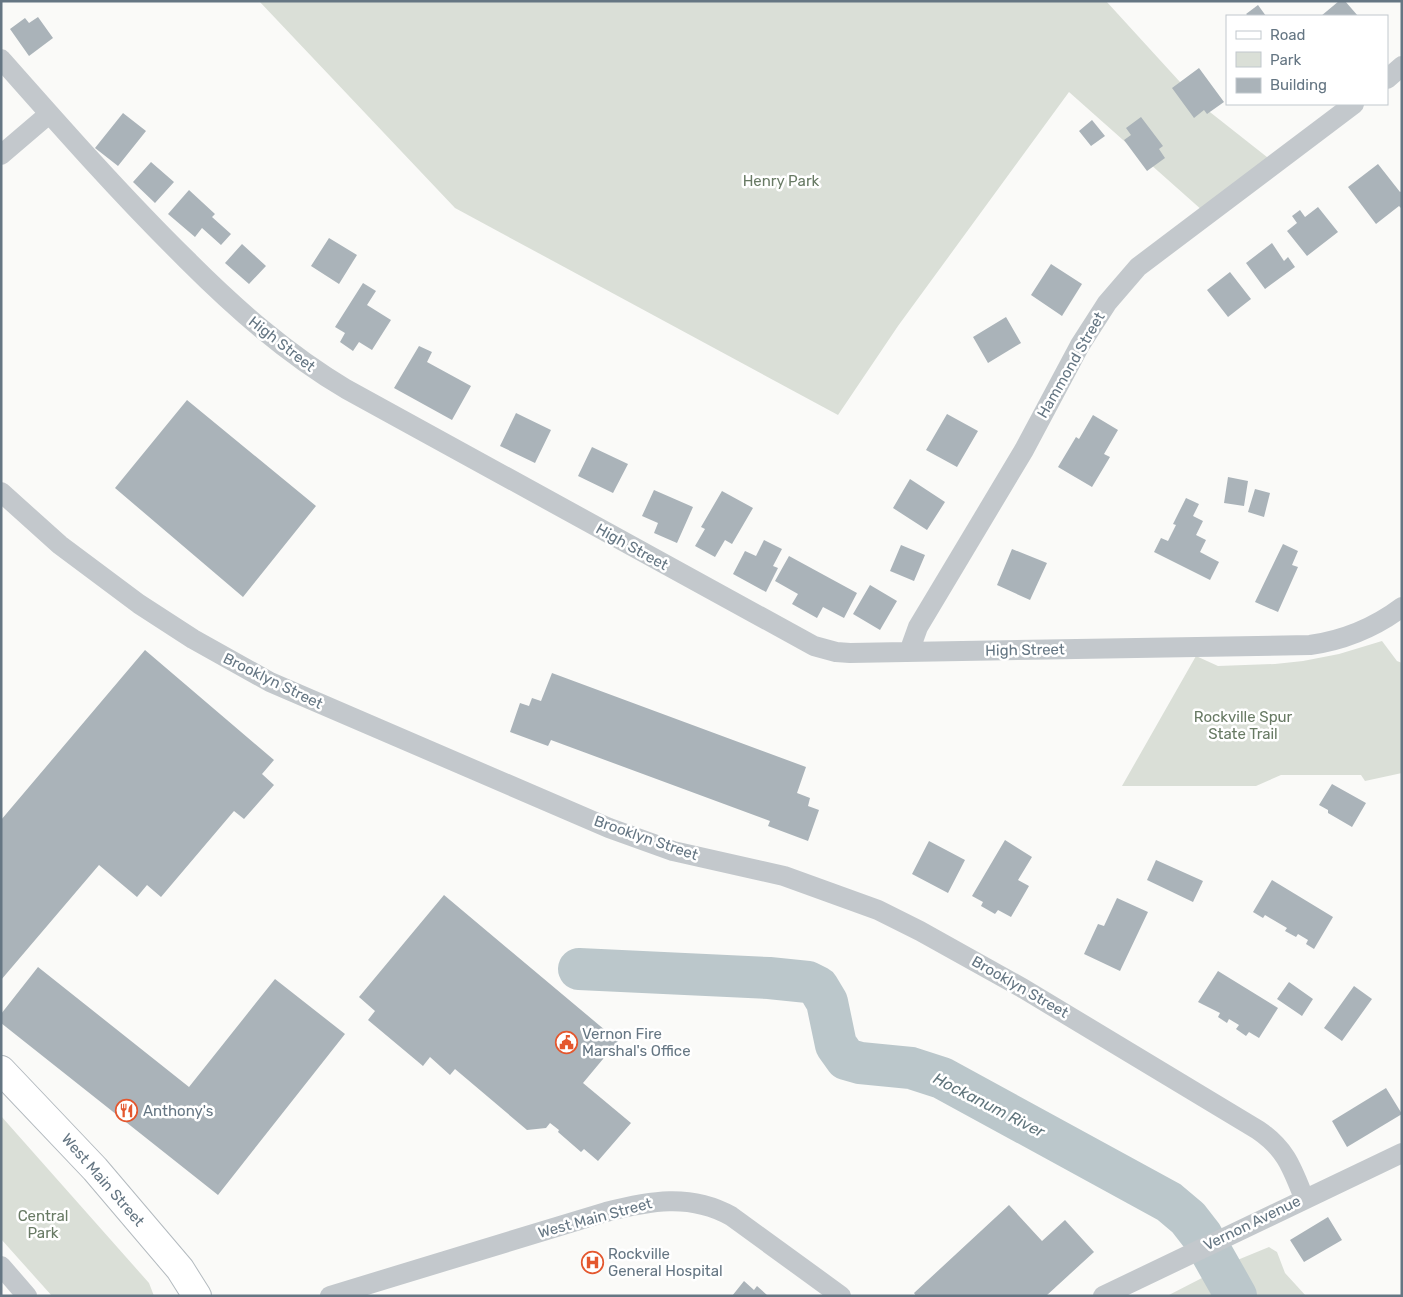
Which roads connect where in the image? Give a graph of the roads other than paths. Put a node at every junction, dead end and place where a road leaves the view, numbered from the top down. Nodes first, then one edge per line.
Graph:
1 (1, 59) edge
2 (1402, 66) edge
3 (1388, 78) edge
4 (1353, 105) edge
5 (49, 114) junction
6 (1, 156) edge
7 (1, 492) edge
8 (1402, 607) edge
9 (909, 652) junction
10 (1, 1070) edge
11 (1402, 1152) edge
12 (1304, 1198) junction
13 (1, 1266) edge
14 (27, 1296) edge
15 (197, 1296) edge
16 (330, 1296) edge
17 (841, 1296) edge
18 (1103, 1296) edge

1 - 5 street, High Street
2 - 3 street
4 - 9 street, Hammond Street
5 - 6 street
5 - 9 street, High Street
7 - 12 street, Brooklyn Street
8 - 9 street, High Street
10 - 15 main road, West Main Street
11 - 12 street, Vernon Avenue
12 - 18 street, Vernon Avenue
13 - 14 street
16 - 17 street, West Main Street

